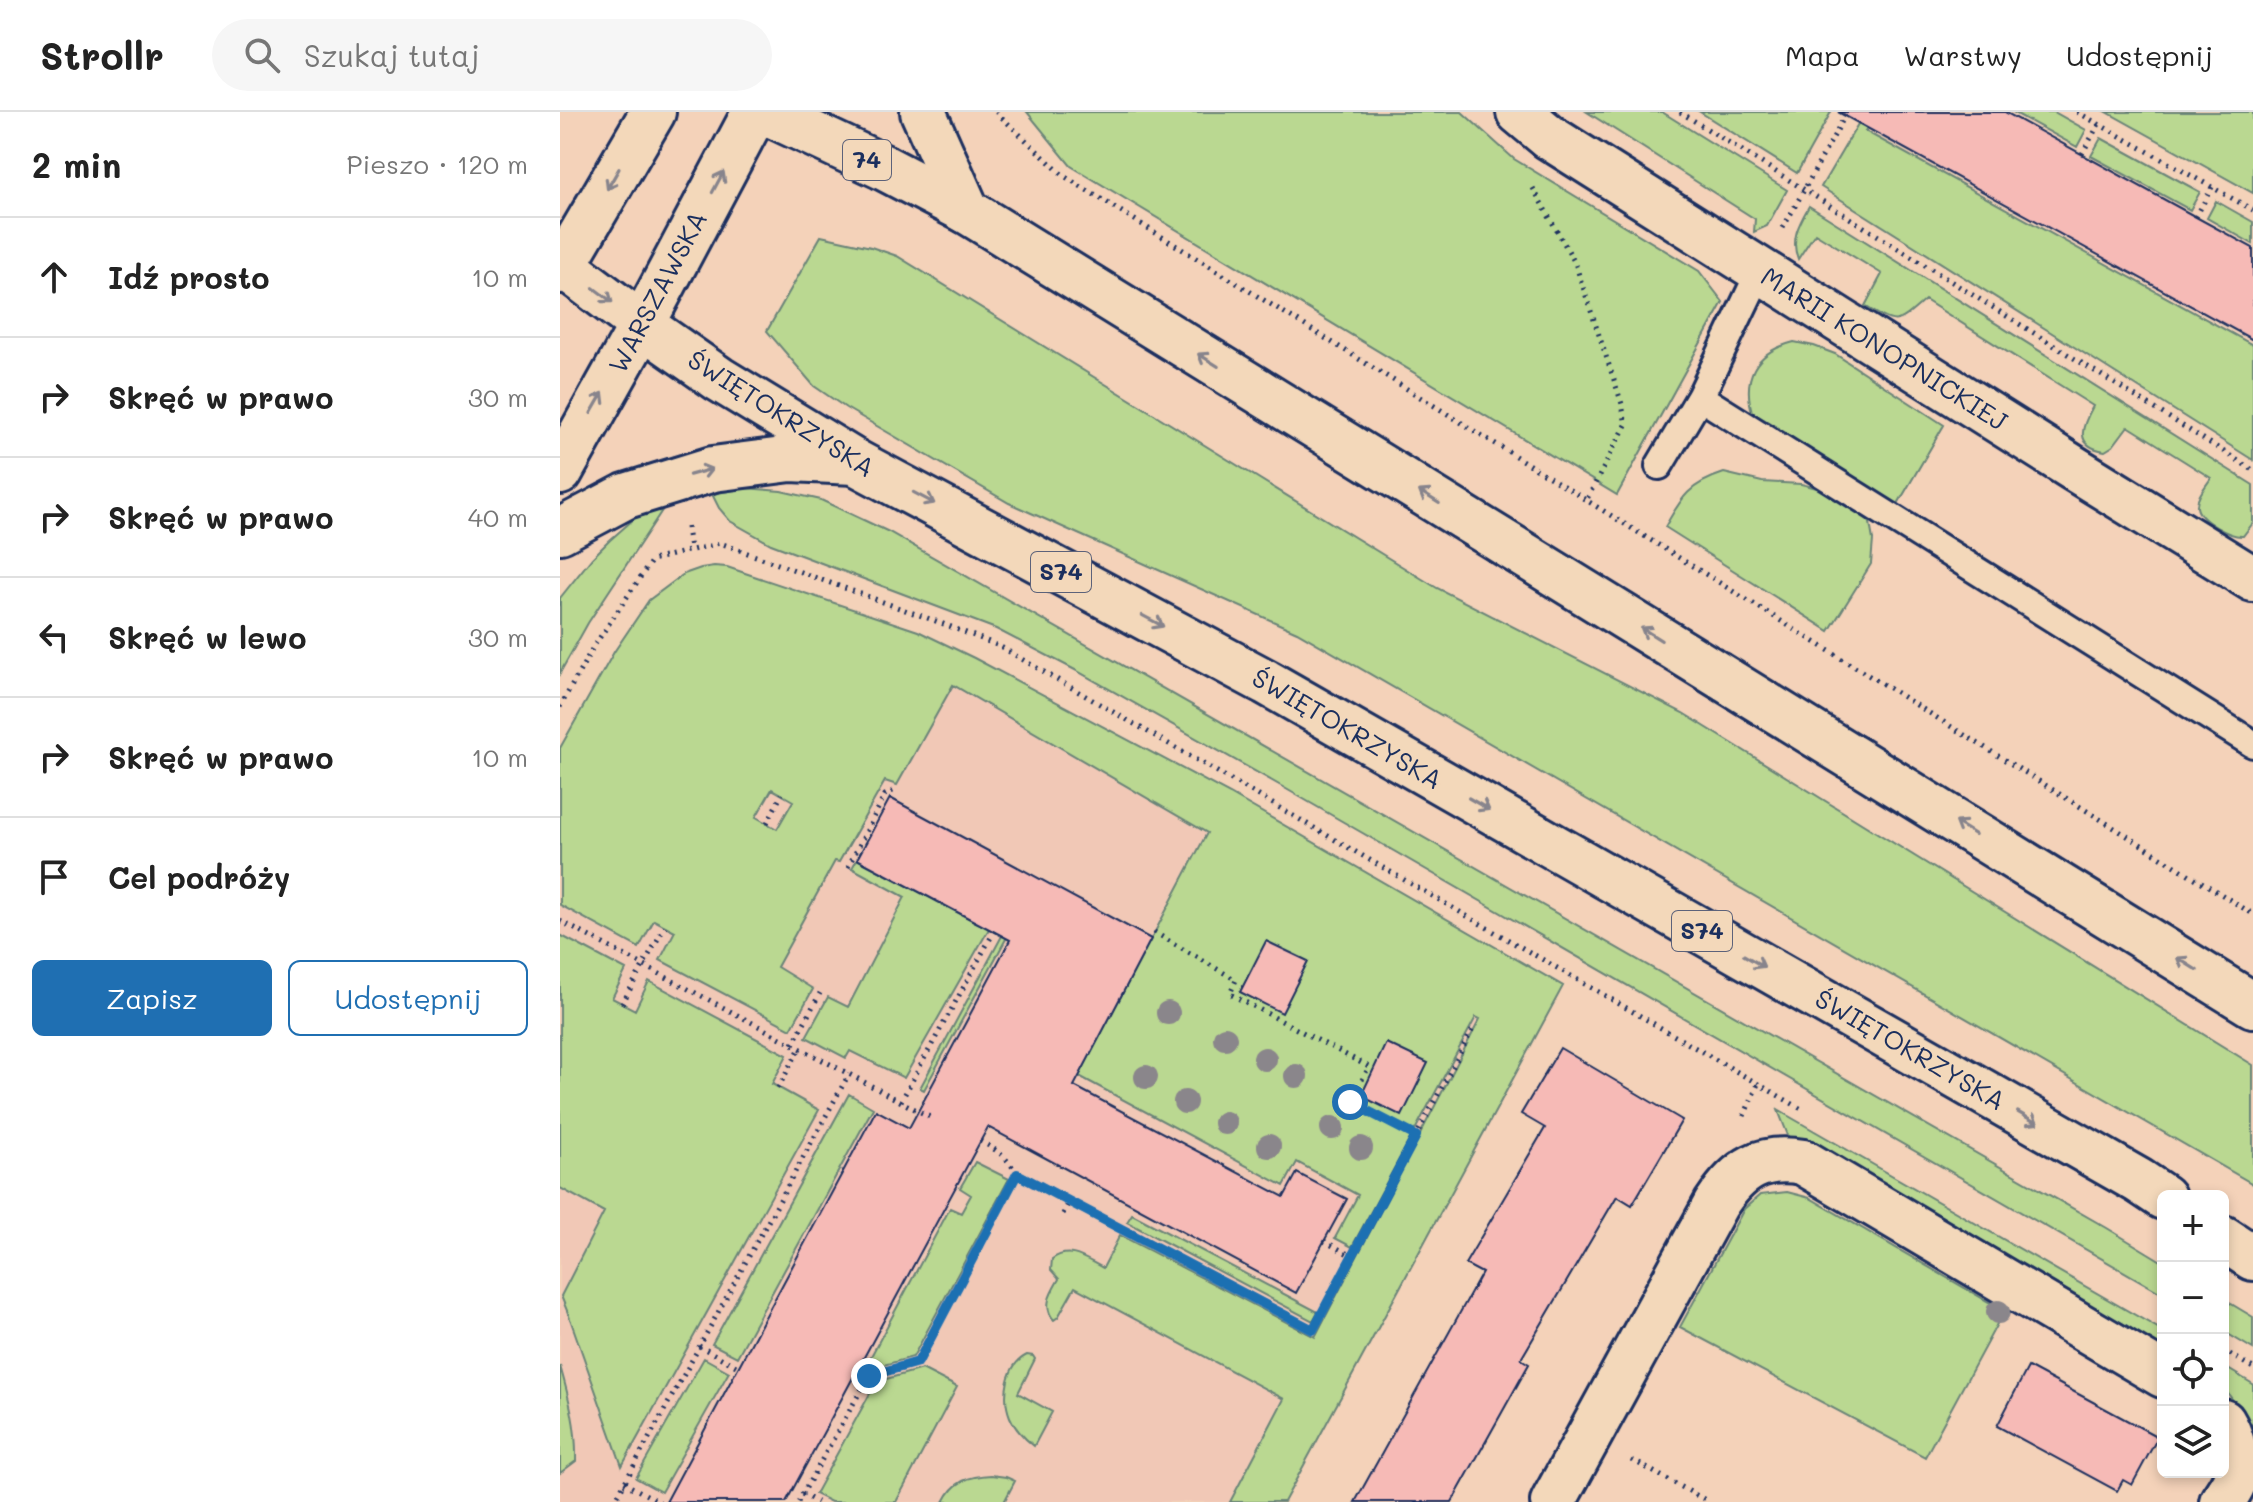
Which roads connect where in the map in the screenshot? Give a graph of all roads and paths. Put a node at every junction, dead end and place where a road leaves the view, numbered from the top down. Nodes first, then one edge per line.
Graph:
1 (653, 112) edge
2 (755, 112) edge
3 (766, 112) edge
4 (923, 112) edge
5 (996, 112) edge
6 (1519, 112) edge
7 (1680, 112) edge
8 (1847, 112) edge
9 (2077, 112) edge
10 (2099, 124) junction
11 (2082, 154) dead end
12 (1533, 187) dead end
13 (2212, 187) junction
14 (1804, 189) junction
15 (2253, 210) edge
16 (967, 211) junction
17 (2196, 217) dead end
18 (561, 266) edge
19 (1760, 271) junction
20 (642, 325) junction
21 (1700, 397) junction
22 (855, 462) junction
23 (1659, 466) dead end
24 (2253, 470) edge
25 (560, 472) edge
26 (1587, 499) junction
27 (560, 531) edge
28 (2253, 579) edge
29 (560, 707) edge
30 (2253, 744) edge
31 (893, 791) dead end
32 (782, 794) dead end
33 (767, 823) dead end
34 (848, 867) dead end
35 (2253, 914) edge
36 (560, 921) edge
37 (665, 926) dead end
38 (995, 930) dead end
39 (1154, 932) dead end
40 (644, 965) junction
41 (1594, 990) dead end
42 (820, 993) dead end
43 (622, 1004) dead end
44 (2253, 1005) edge
45 (1474, 1027) dead end
46 (793, 1044) junction
47 (800, 1048) junction
48 (849, 1074) junction
49 (778, 1088) dead end
50 (901, 1101) junction
51 (930, 1117) dead end
52 (1416, 1136) junction
53 (980, 1141) dead end
54 (1017, 1174) junction
55 (2157, 1190) edge
56 (1069, 1202) junction
57 (1063, 1214) dead end
58 (2229, 1223) edge
59 (2253, 1233) edge
60 (1324, 1241) dead end
61 (2229, 1242) edge
62 (1352, 1256) junction
63 (2253, 1258) edge
64 (699, 1346) junction
65 (2229, 1354) edge
66 (738, 1367) dead end
67 (2253, 1368) edge
68 (2157, 1371) edge
69 (2229, 1434) edge
70 (1589, 1437) junction
71 (624, 1483) junction
72 (802, 1494) junction
73 (614, 1502) edge
74 (660, 1502) edge
75 (798, 1502) edge
76 (817, 1502) edge
77 (1553, 1502) edge
78 (1709, 1502) edge
79 (2222, 1502) edge

1 -> 18 main road
20 -> 2 main road, WARSZAWSKA
3 - 16 main road, 74
4 - 16 main road
5 - 26 path
6 - 19 main road, MARII KONOPNICKIEJ
7 - 14 path
8 - 14 path
9 - 10 path
10 - 11 path
10 - 13 path
12 - 26 path
13 - 15 path
13 - 17 path
14 - 19 path
14 - 24 path
44 -> 16 main road
18 -> 20 main road, ŚWIĘTOKRZYSKA
19 - 21 lane
19 - 28 main road, MARII KONOPNICKIEJ
20 - 22 main road, ŚWIĘTOKRZYSKA
25 -> 20 main road, WARSZAWSKA
21 - 23 lane
21 - 30 lane
27 -> 22 main road
22 -> 55 main road, ŚWIĘTOKRZYSKA / S74
26 - 35 path
29 - 41 path
31 - 34 path
32 - 33 path
36 - 40 path
37 - 40 path
38 - 50 path
39 - 52 path
40 - 43 path
40 - 46 path
42 - 46 path
45 - 52 path
46 - 47 path
47 - 48 path
47 - 49 path
48 - 50 path
48 - 64 path
50 - 51 path
52 - 62 path
53 - 54 path
54 - 56 path
54 - 72 path
56 - 57 path
56 - 62 path
58 - 59 main road
60 - 62 path
61 - 63 main road
64 - 66 path
64 - 71 path
65 - 67 path
68 - 70 main road
69 - 79 main road
70 - 77 main road
70 - 78 path
71 - 73 path
71 - 74 path
72 - 75 path
72 - 76 path

